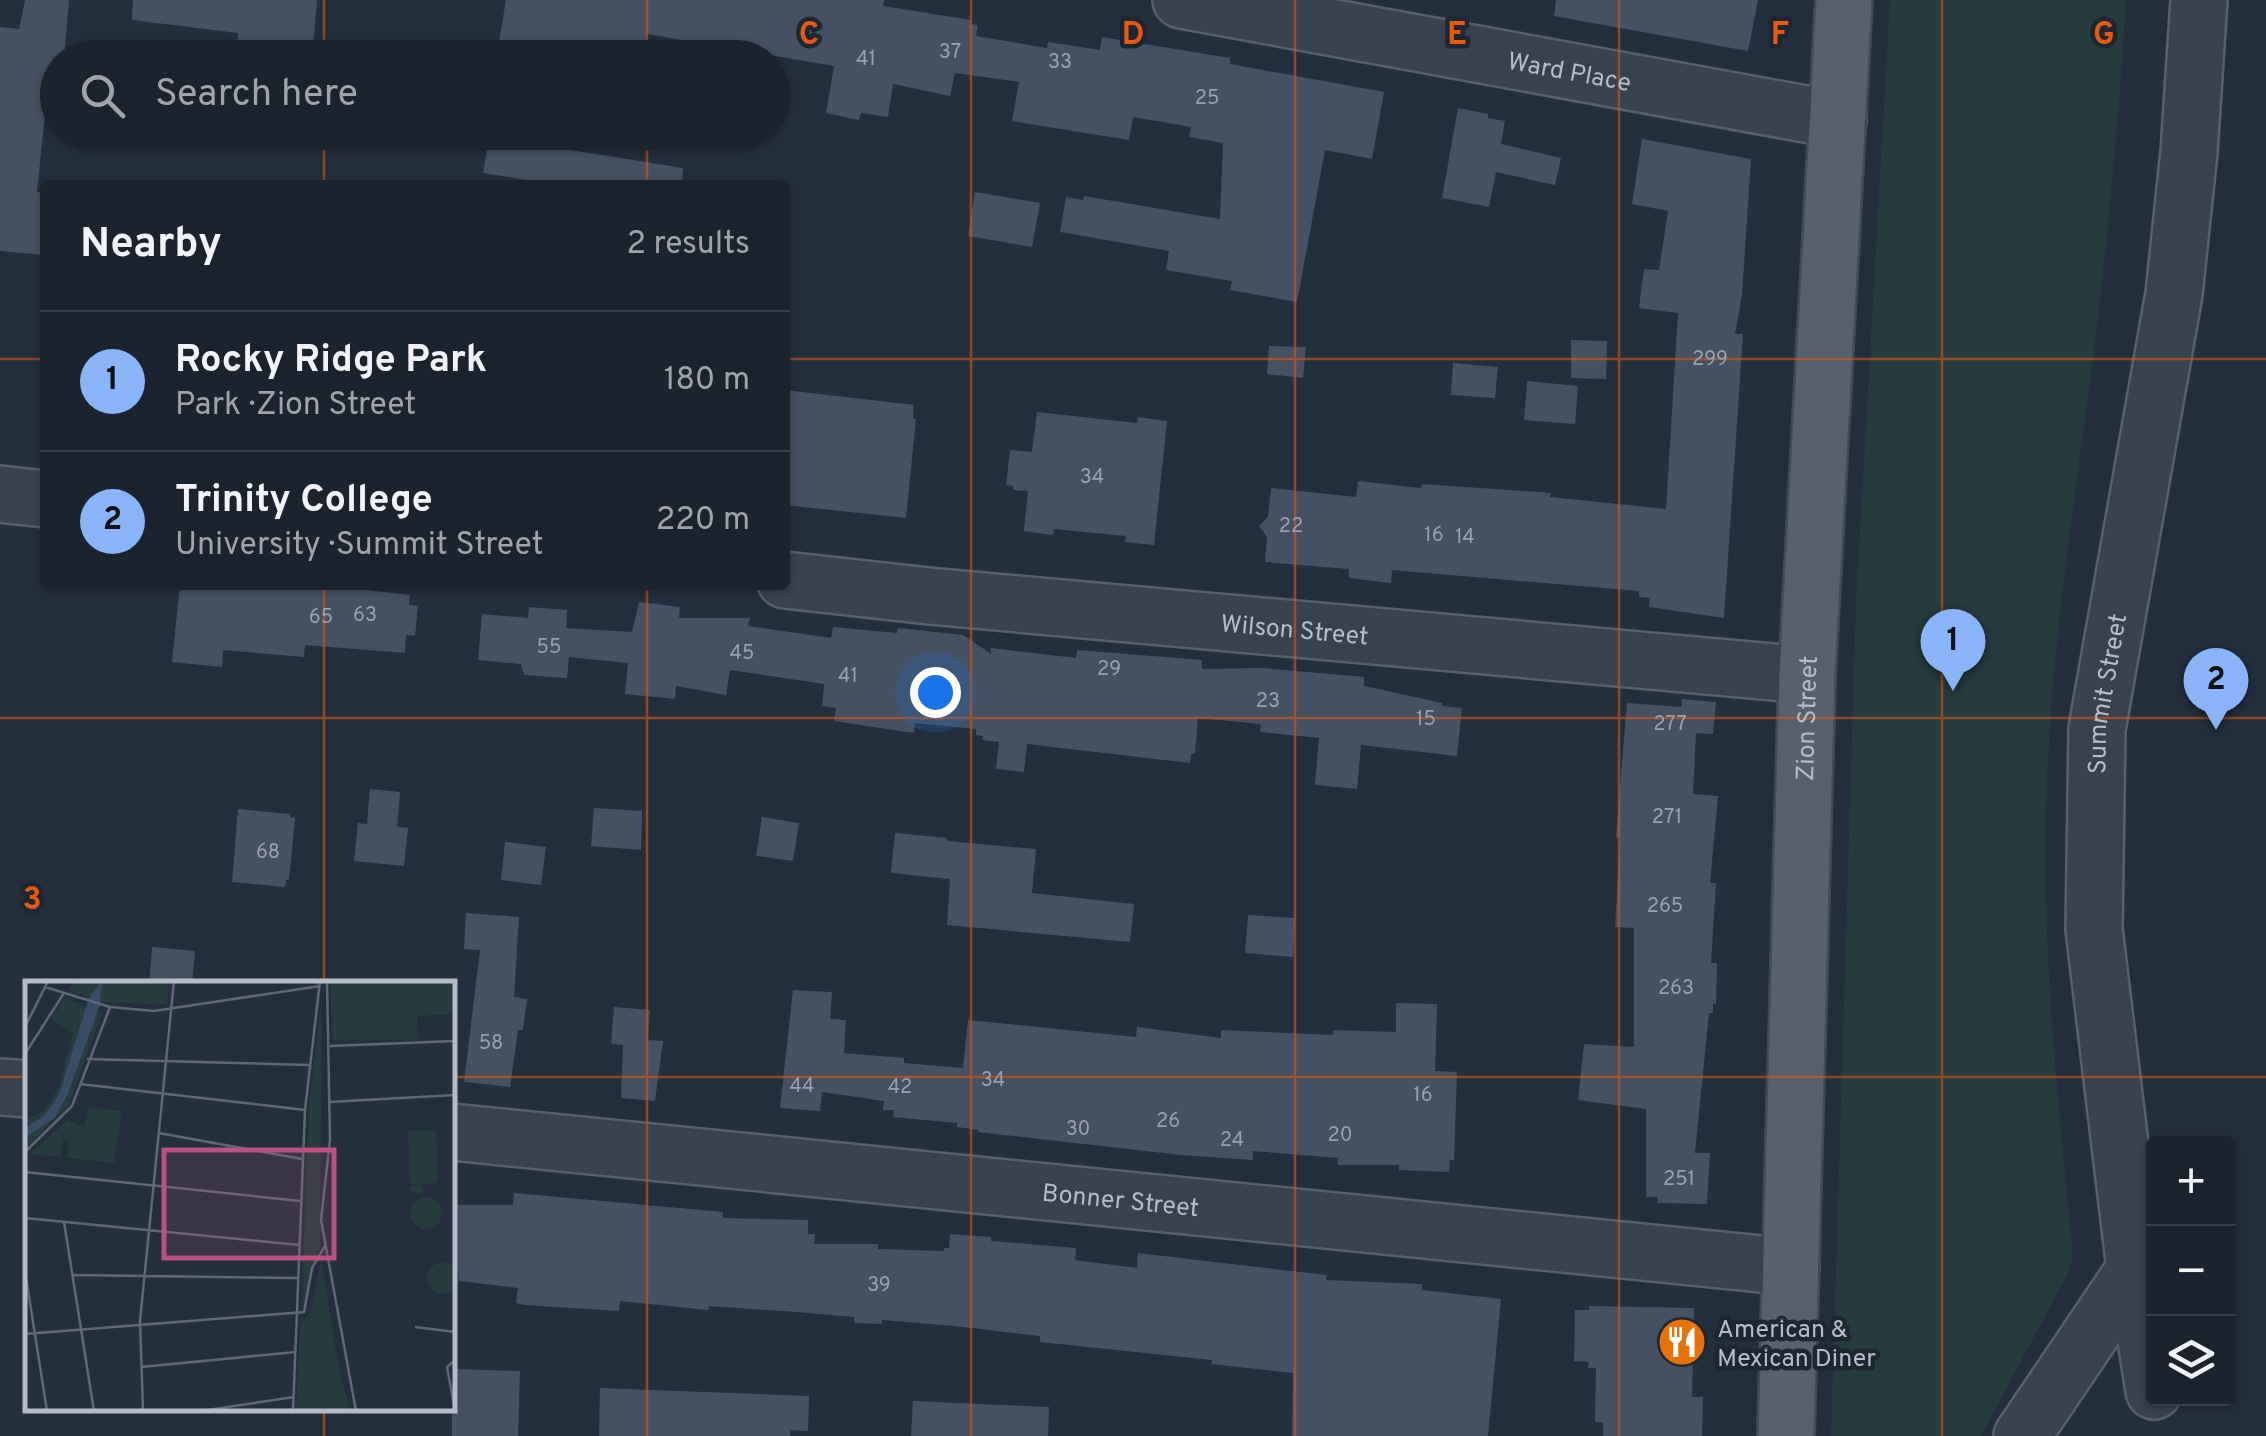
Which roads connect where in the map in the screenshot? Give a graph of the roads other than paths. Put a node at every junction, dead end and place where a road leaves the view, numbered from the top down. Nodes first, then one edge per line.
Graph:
1 (1182, 0) edge
2 (1844, 0) edge
3 (2200, 0) edge
4 (1838, 120) junction
5 (0, 494) edge
6 (40, 498) edge
7 (790, 580) edge
8 (1807, 674) junction
9 (0, 1086) edge
10 (25, 1089) edge
11 (455, 1132) edge
12 (1790, 1267) junction
13 (2135, 1269) junction
14 (2146, 1340) edge
15 (2156, 1406) edge
16 (1786, 1436) edge
17 (2022, 1436) edge
18 (2160, 1436) edge

1 - 4 street, Ward Place
2 - 4 main road, Zion Street
3 - 13 street, Summit Street
4 - 8 main road, Zion Street
5 - 6 street
7 - 8 street, Wilson Street
8 - 12 main road, Zion Street
9 - 10 street
11 - 12 street, Bonner Street
12 - 16 main road, Zion Street
13 - 14 street, Summit Street
13 - 17 street
15 - 18 street

